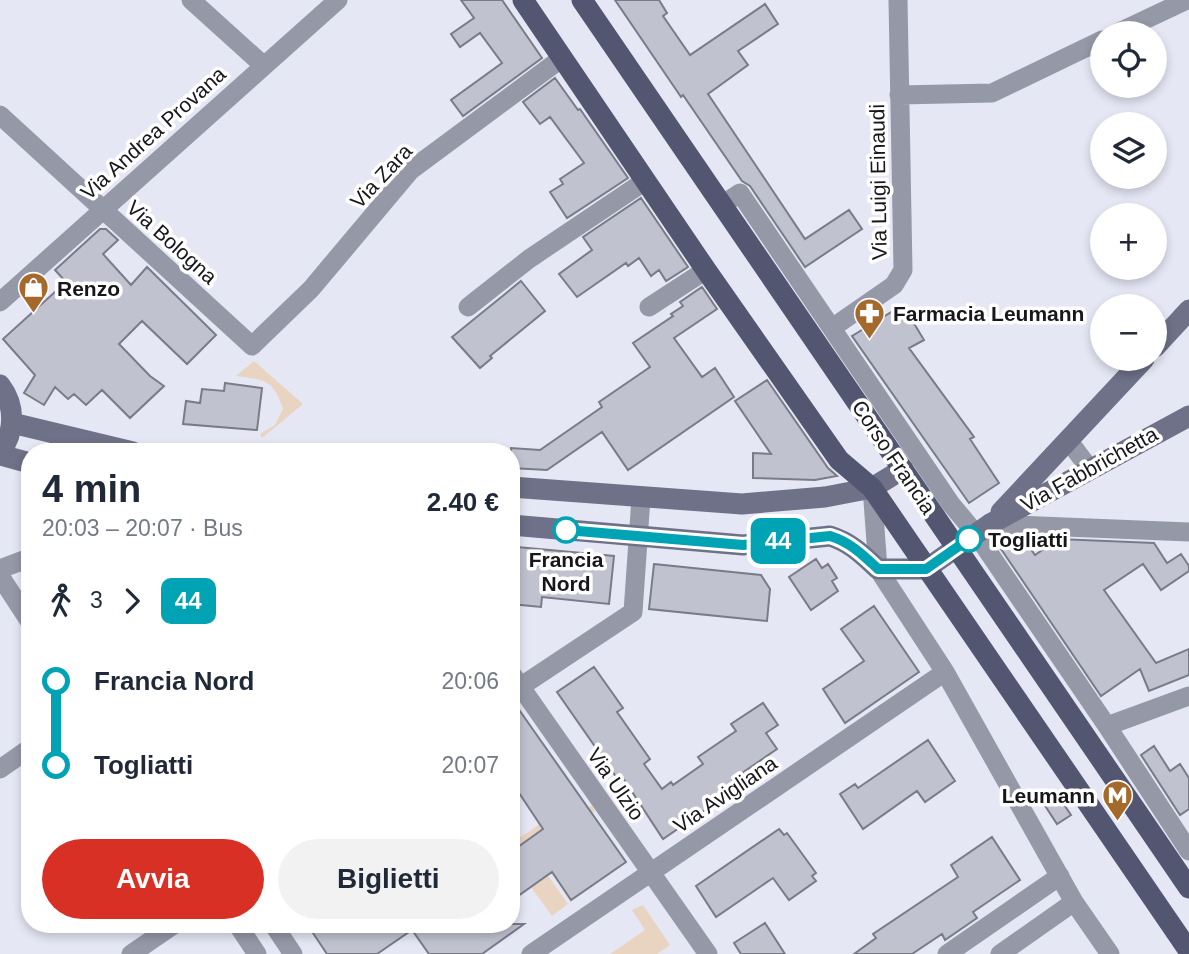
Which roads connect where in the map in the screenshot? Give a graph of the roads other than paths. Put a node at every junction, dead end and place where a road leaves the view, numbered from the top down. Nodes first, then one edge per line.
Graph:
1 (191, 0) edge
2 (338, 0) edge
3 (523, 0) edge
4 (582, 0) edge
5 (898, 0) edge
6 (1187, 0) edge
7 (1142, 21) edge
8 (1090, 46) edge
9 (562, 58) junction
10 (263, 65) junction
11 (899, 95) junction
12 (0, 115) edge
13 (645, 181) junction
14 (722, 205) junction
15 (102, 209) junction
16 (706, 270) junction
17 (0, 302) edge
18 (468, 307) dead end
19 (649, 307) dead end
20 (1189, 310) edge
21 (832, 328) junction
22 (1167, 334) edge
23 (252, 346) joint
24 (1133, 371) edge
25 (0, 385) edge
26 (1189, 416) edge
27 (12, 423) junction
28 (1068, 440) junction
29 (95, 443) edge
30 (0, 454) edge
31 (21, 460) edge
32 (1089, 468) junction
33 (903, 469) junction
34 (520, 488) edge
35 (872, 488) junction
36 (641, 498) junction
37 (520, 526) edge
38 (983, 529) junction
39 (1189, 532) edge
40 (640, 537) junction
41 (956, 549) junction
42 (21, 561) edge
43 (0, 569) edge
44 (878, 569) junction
45 (926, 569) junction
46 (0, 576) edge
47 (21, 608) edge
48 (945, 672) junction
49 (520, 680) edge
50 (520, 692) edge
51 (1189, 696) edge
52 (1107, 726) junction
53 (21, 754) edge
54 (0, 769) edge
55 (1189, 851) edge
56 (649, 872) junction
57 (1060, 876) junction
58 (1187, 882) edge
59 (1074, 902) junction
60 (162, 933) edge
61 (243, 933) edge
62 (279, 933) edge
63 (1189, 951) edge
64 (131, 954) edge
65 (257, 954) edge
66 (293, 954) edge
67 (531, 954) edge
68 (708, 954) edge
69 (947, 954) edge
70 (1000, 954) edge
71 (1110, 954) edge

1 - 10 street
2 - 10 street, Via Andrea Provana
3 - 9 main road, Corso Francia
4 - 14 main road, Corso Francia
5 - 11 street, Via Luigi Einaudi
6 - 7 street
8 - 11 street
9 - 13 main road, Corso Francia
9 - 23 street, Via Zara
10 - 15 street, Via Andrea Provana
11 - 21 street, Via Luigi Einaudi
12 - 15 street, Via Bologna
13 - 16 main road, Corso Francia
13 - 18 street
14 - 21 street, Corso Francia
14 - 33 main road, Corso Francia
15 - 17 street, Via Andrea Provana
15 - 23 street, Via Bologna
16 - 19 street
16 - 35 main road, Corso Francia
20 - 22 street
21 - 38 street, Corso Francia
24 - 28 street
25 - 27 street
26 - 32 street, Via Fabbrichetta
27 - 29 street
27 - 30 street
28 - 32 street
28 - 38 street
30 - 31 street
32 - 38 street, Via Fabbrichetta
33 - 35 street
33 - 41 main road, Corso Francia
34 - 36 street
35 - 36 street
35 - 44 street, Corso Francia
35 - 45 main road, Corso Francia
36 - 40 street
37 - 40 street
38 - 39 street
38 - 41 street, Via Fabbrichetta
38 - 52 street, Corso Francia
40 - 44 street
40 - 49 street
41 - 45 street, Via Fabbrichetta
41 - 58 main road, Corso Francia
42 - 43 street
44 - 45 street
44 - 48 street, Corso Francia
45 - 63 main road, Corso Francia
46 - 47 street
48 - 56 street, Via Avigliana
48 - 57 street, Corso Francia
50 - 56 street, Via Ulzio
51 - 52 street
52 - 55 street, Corso Francia
53 - 54 street
56 - 67 street, Via Avigliana
56 - 68 street, Via Ulzio
57 - 59 street, Corso Francia
57 - 69 street
59 - 70 street
59 - 71 street, Corso Francia
60 - 64 street
61 - 65 street
62 - 66 street

